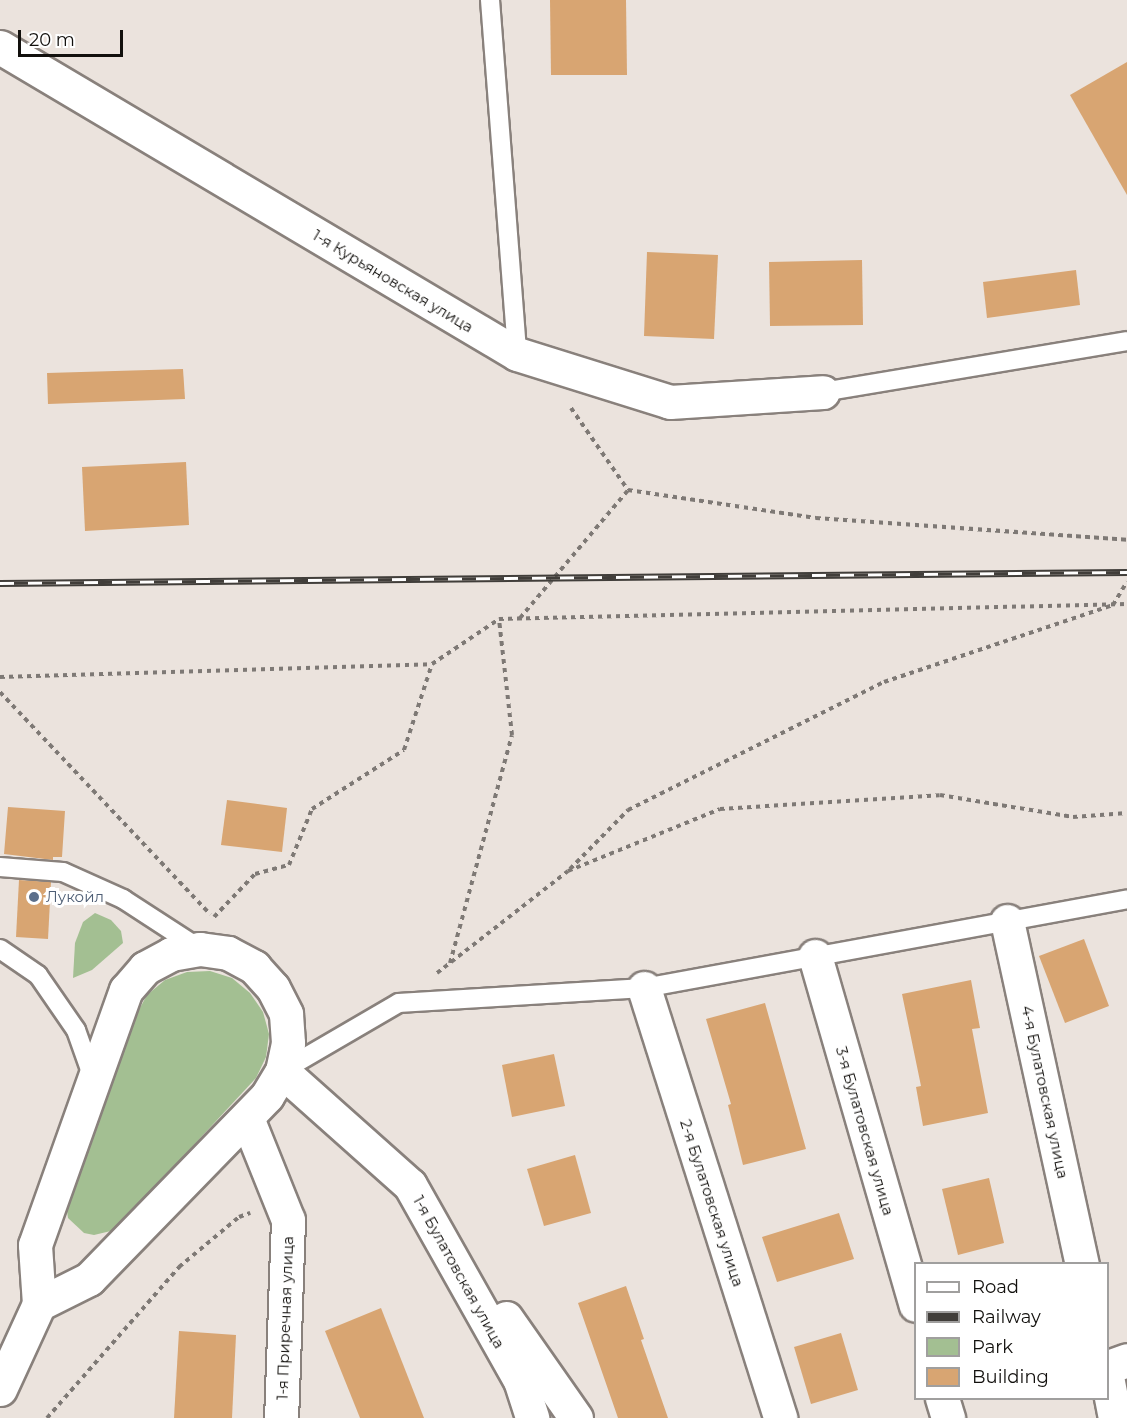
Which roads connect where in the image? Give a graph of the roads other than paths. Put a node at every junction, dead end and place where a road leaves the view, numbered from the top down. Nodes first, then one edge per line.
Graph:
1 (490, 0) edge
2 (0, 46) edge
3 (1127, 341) edge
4 (527, 357) junction
5 (823, 392) joint
6 (0, 867) edge
7 (1127, 899) edge
8 (1007, 921) junction
9 (0, 949) edge
10 (214, 951) junction
11 (815, 956) junction
12 (644, 988) junction
13 (282, 1071) junction
14 (93, 1078) junction
15 (247, 1118) junction
16 (410, 1185) junction
17 (1082, 1262) edge
18 (914, 1302) edge
19 (39, 1304) junction
20 (1127, 1360) edge
21 (1109, 1366) edge
22 (0, 1389) edge
23 (1109, 1391) edge
24 (943, 1400) edge
25 (281, 1418) edge
26 (532, 1418) edge
27 (576, 1418) edge
28 (780, 1418) edge
29 (948, 1418) edge
30 (1115, 1418) edge

1 - 4 lane
2 - 4 street, 1-я Курьяновская улица
3 - 5 lane
4 - 5 street, 1-я Курьяновская улица
6 - 10 lane
7 - 8 lane
8 - 11 lane
8 - 17 street, 4-я Булатовская улица
9 - 14 lane
10 - 13 street
10 - 14 street
11 - 12 lane
11 - 18 street, 3-я Булатовская улица
12 - 13 lane
12 - 28 street, 2-я Булатовская улица
13 - 15 street
13 - 16 street, 1-я Булатовская улица
14 - 19 street
15 - 19 street
15 - 25 street, 1-я Приречная улица
16 - 26 street, 1-я Булатовская улица
16 - 27 street
19 - 22 street
20 - 21 street
23 - 30 street
24 - 29 street

